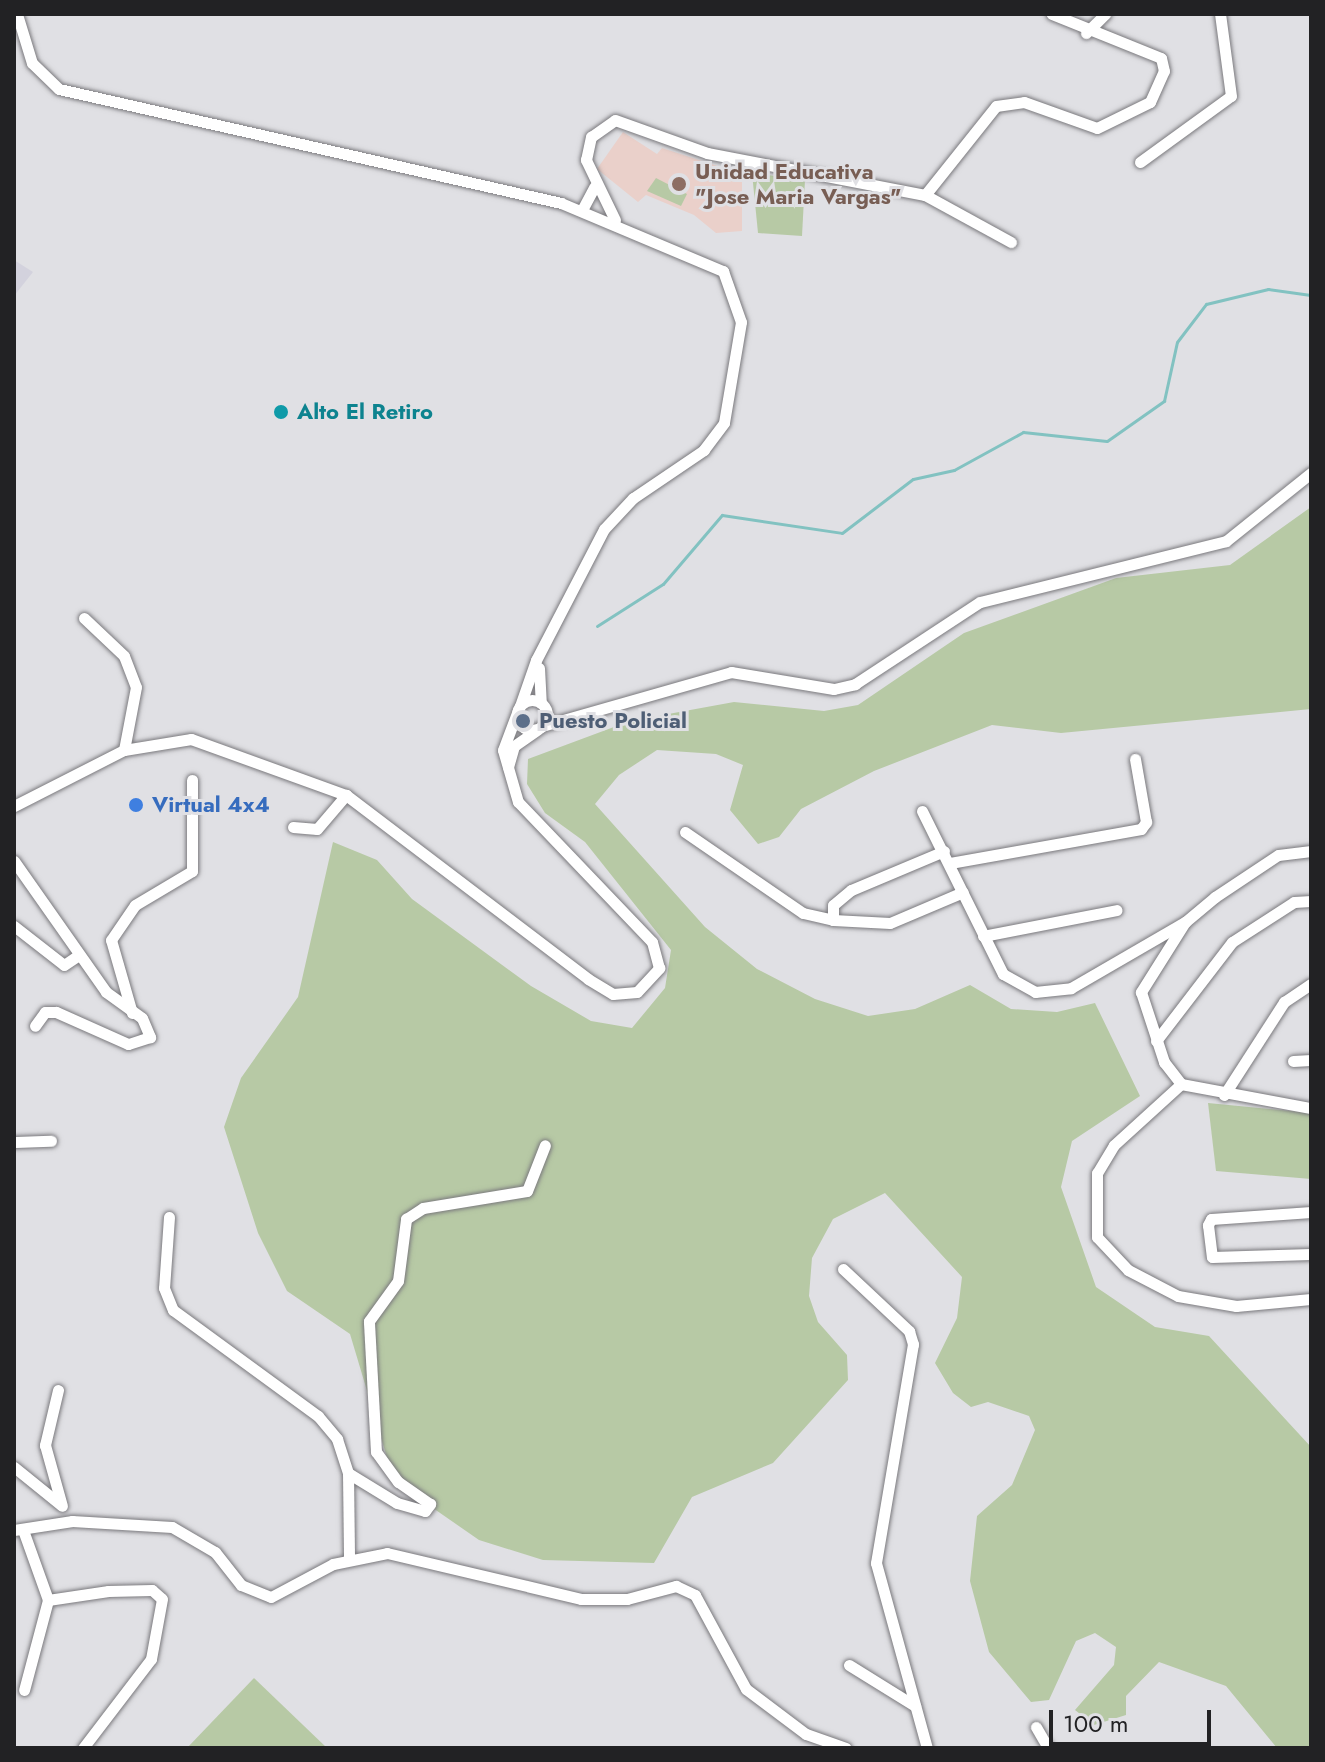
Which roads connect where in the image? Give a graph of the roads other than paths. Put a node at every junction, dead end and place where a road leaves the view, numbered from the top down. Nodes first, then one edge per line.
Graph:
1 (17, 14) edge
2 (1052, 14) edge
3 (1105, 14) edge
4 (1220, 14) edge
5 (1086, 33) junction
6 (1140, 162) dead end
7 (594, 187) junction
8 (925, 195) junction
9 (582, 210) junction
10 (615, 220) junction
11 (1011, 242) dead end
12 (1311, 473) edge
13 (84, 618) dead end
14 (541, 652) junction
15 (543, 705) junction
16 (519, 708) junction
17 (570, 719) junction
18 (540, 727) junction
19 (124, 750) junction
20 (1135, 759) dead end
21 (507, 772) junction
22 (192, 780) dead end
23 (346, 795) junction
24 (14, 806) edge
25 (922, 811) dead end
26 (293, 827) dead end
27 (685, 832) dead end
28 (944, 851) junction
29 (1311, 851) edge
30 (14, 861) edge
31 (950, 863) junction
32 (963, 892) junction
33 (1311, 901) edge
34 (1117, 910) dead end
35 (833, 920) junction
36 (1185, 922) junction
37 (14, 926) edge
38 (983, 936) junction
39 (79, 955) junction
40 (1311, 984) edge
41 (132, 1013) junction
42 (35, 1026) dead end
43 (1156, 1041) junction
44 (1311, 1060) edge
45 (1293, 1061) dead end
46 (1181, 1084) junction
47 (1224, 1095) junction
48 (1311, 1108) edge
49 (51, 1141) dead end
50 (14, 1142) edge
51 (545, 1145) dead end
52 (1311, 1212) edge
53 (169, 1217) dead end
54 (1311, 1254) edge
55 (843, 1269) dead end
56 (1311, 1299) edge
57 (58, 1390) dead end
58 (14, 1467) edge
59 (348, 1473) junction
60 (62, 1506) junction
61 (72, 1521) junction
62 (18, 1530) edge
63 (349, 1560) junction
64 (48, 1600) junction
65 (849, 1665) dead end
66 (24, 1690) dead end
67 (915, 1706) junction
68 (1036, 1727) dead end
69 (806, 1734) junction
70 (83, 1748) edge
71 (807, 1748) edge
72 (844, 1748) edge
73 (927, 1748) edge
74 (1048, 1748) edge

1 - 9 street
2 - 5 street
3 - 5 street
4 - 6 street
5 - 8 street
7 - 8 street
7 - 9 street
7 - 10 street
8 - 11 street
9 - 10 street
10 - 14 street
12 - 17 street
13 - 19 street
14 - 15 street
14 - 16 street
15 - 16 street
15 - 17 street
15 - 18 street
16 - 18 street
16 - 21 street
17 - 18 street
18 - 21 street
19 - 23 street
19 - 24 street
20 - 31 street
21 - 23 street
22 - 41 street
23 - 26 street
25 - 28 street
27 - 35 street
28 - 31 street
28 - 35 street
29 - 36 street
30 - 39 street
31 - 32 street
32 - 35 street
32 - 38 street
33 - 43 street
34 - 38 street
36 - 38 street
36 - 43 street
37 - 39 street
39 - 41 street
40 - 47 street
41 - 42 street
43 - 46 street
44 - 45 street
46 - 47 street
46 - 56 street
47 - 48 street
49 - 50 street
51 - 59 street
52 - 54 street
53 - 59 street
55 - 67 street
57 - 60 street
58 - 60 street
59 - 63 street
60 - 61 street
61 - 62 street
61 - 63 street
62 - 64 street
63 - 69 street
64 - 66 street
64 - 70 street
65 - 67 street
67 - 73 street
68 - 74 street
69 - 71 street
69 - 72 street

